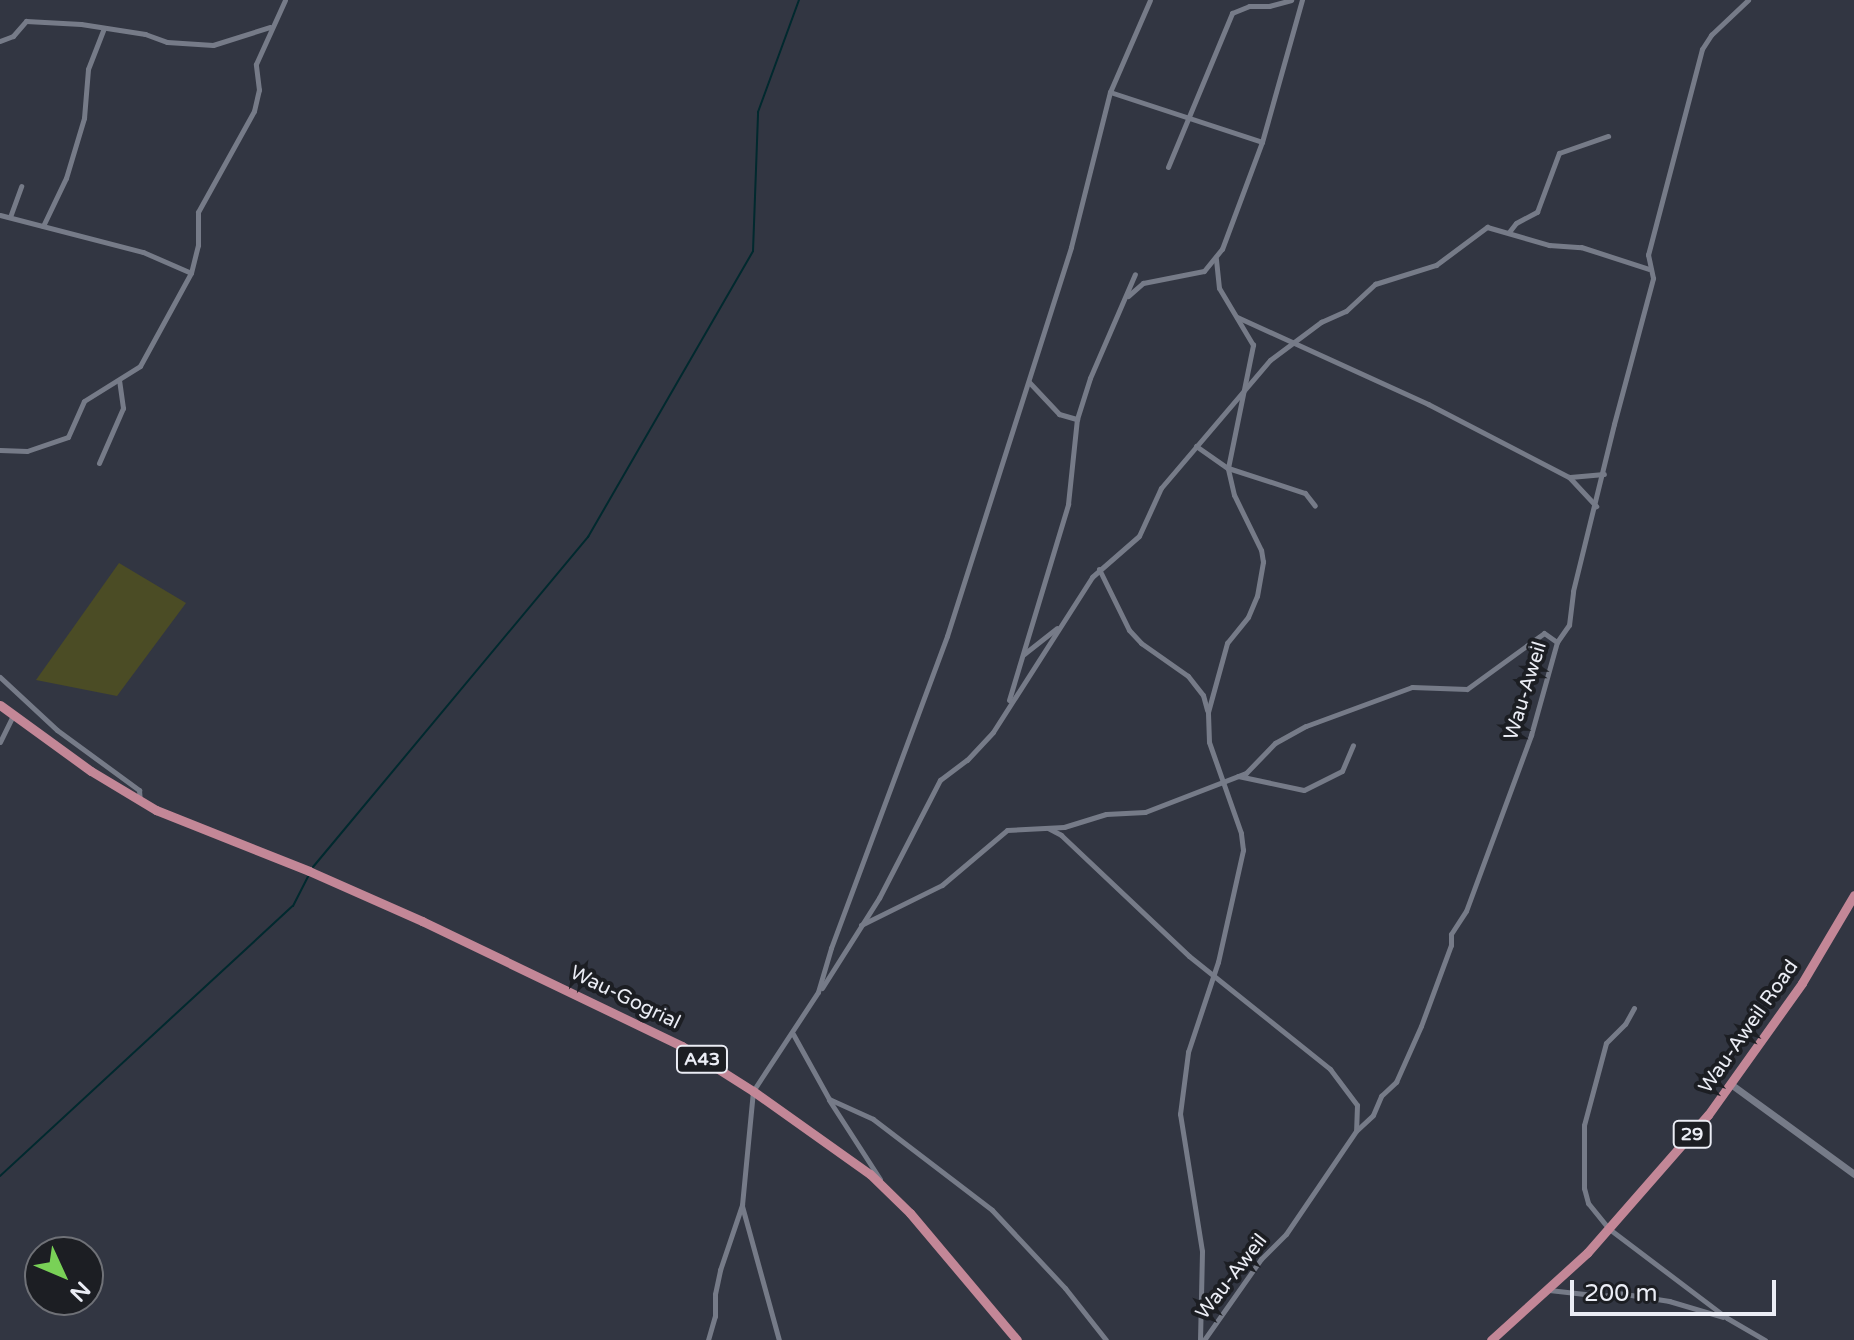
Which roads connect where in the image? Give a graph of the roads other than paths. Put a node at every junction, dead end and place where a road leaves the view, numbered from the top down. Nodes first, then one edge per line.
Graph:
1 (285, 0) edge
2 (1150, 0) edge
3 (1291, 0) edge
4 (1302, 0) edge
5 (1748, 0) edge
6 (270, 27) junction
7 (104, 28) junction
8 (0, 41) edge
9 (1110, 92) junction
10 (1190, 117) junction
11 (1608, 136) dead end
12 (1262, 142) junction
13 (1168, 167) dead end
14 (21, 186) dead end
15 (0, 215) edge
16 (10, 217) junction
17 (43, 226) junction
18 (1509, 232) junction
19 (1216, 258) junction
20 (1650, 269) junction
21 (191, 273) junction
22 (1135, 274) dead end
23 (1125, 300) junction
24 (1236, 316) junction
25 (1294, 342) junction
26 (119, 381) junction
27 (1028, 381) junction
28 (1247, 383) junction
29 (1077, 419) junction
30 (1196, 446) junction
31 (0, 450) edge
32 (99, 463) dead end
33 (1228, 468) junction
34 (1604, 474) junction
35 (1569, 477) junction
36 (1315, 506) dead end
37 (1596, 506) junction
38 (1099, 569) junction
39 (1058, 627) junction
40 (1557, 642) junction
41 (1023, 655) junction
42 (0, 677) edge
43 (0, 705) edge
44 (1006, 709) junction
45 (1208, 712) junction
46 (13, 715) junction
47 (0, 742) edge
48 (1353, 745) dead end
49 (1233, 775) junction
50 (1223, 780) junction
51 (140, 801) junction
52 (1047, 828) junction
53 (1854, 895) edge
54 (860, 926) junction
55 (1213, 976) junction
56 (818, 992) junction
57 (1634, 1008) dead end
58 (793, 1034) junction
59 (1732, 1085) junction
60 (753, 1091) junction
61 (829, 1099) junction
62 (1356, 1131) junction
63 (1854, 1174) edge
64 (883, 1185) junction
65 (742, 1205) junction
66 (1608, 1228) junction
67 (1548, 1290) junction
68 (1727, 1318) junction
69 (708, 1340) edge
70 (779, 1340) edge
71 (1017, 1340) edge
72 (1106, 1340) edge
73 (1202, 1340) edge
74 (1491, 1340) edge
75 (1765, 1340) edge

1 - 6 street
2 - 9 street
3 - 10 street
4 - 12 street
5 - 20 street, Wau-Aweil
6 - 7 street
6 - 21 street
7 - 8 street
7 - 17 street
9 - 10 street
9 - 27 street
10 - 12 street
10 - 13 street
11 - 18 street
12 - 19 street
14 - 16 street
15 - 16 street
16 - 17 street
17 - 21 street
18 - 20 street
18 - 25 street
19 - 23 street
19 - 24 street
20 - 34 street, Wau-Aweil
21 - 26 street
22 - 23 street
23 - 29 street
24 - 25 street
24 - 28 street
25 - 28 street
25 - 35 street
26 - 31 street
26 - 32 street
27 - 29 street
27 - 56 street
28 - 30 street
28 - 33 street
29 - 41 street
30 - 33 street
30 - 38 street
33 - 36 street
33 - 45 street
34 - 35 street
34 - 37 street, Wau-Aweil
35 - 37 street
37 - 40 street, Wau-Aweil
38 - 39 street
38 - 45 street
39 - 41 street
39 - 44 street
40 - 49 street
40 - 62 street, Wau-Aweil
41 - 44 street
42 - 51 street
43 - 46 main road, A43
44 - 54 street
45 - 50 street
46 - 47 street
46 - 51 main road, A43
48 - 49 street
49 - 50 street
50 - 52 street
50 - 55 street
51 - 60 main road, Wau-Gogrial / A43
52 - 54 street
52 - 55 street
53 - 59 main road, Wau-Aweil Road / 29
54 - 56 street
55 - 62 street
55 - 73 street
56 - 58 street
57 - 66 street
58 - 60 street
58 - 61 street
59 - 63 street
59 - 66 main road, Wau-Aweil Road / 29
60 - 64 main road, Wau-Gogrial / A43
60 - 65 street
61 - 64 street
61 - 72 street
62 - 73 street, Wau-Aweil
64 - 71 main road, Wau-Gogrial / A43
65 - 69 street
65 - 70 street
66 - 67 main road, Wau-Aweil Road / 29
66 - 68 street
67 - 68 street
67 - 74 main road, Wau-Aweil Road / 29
68 - 75 street

